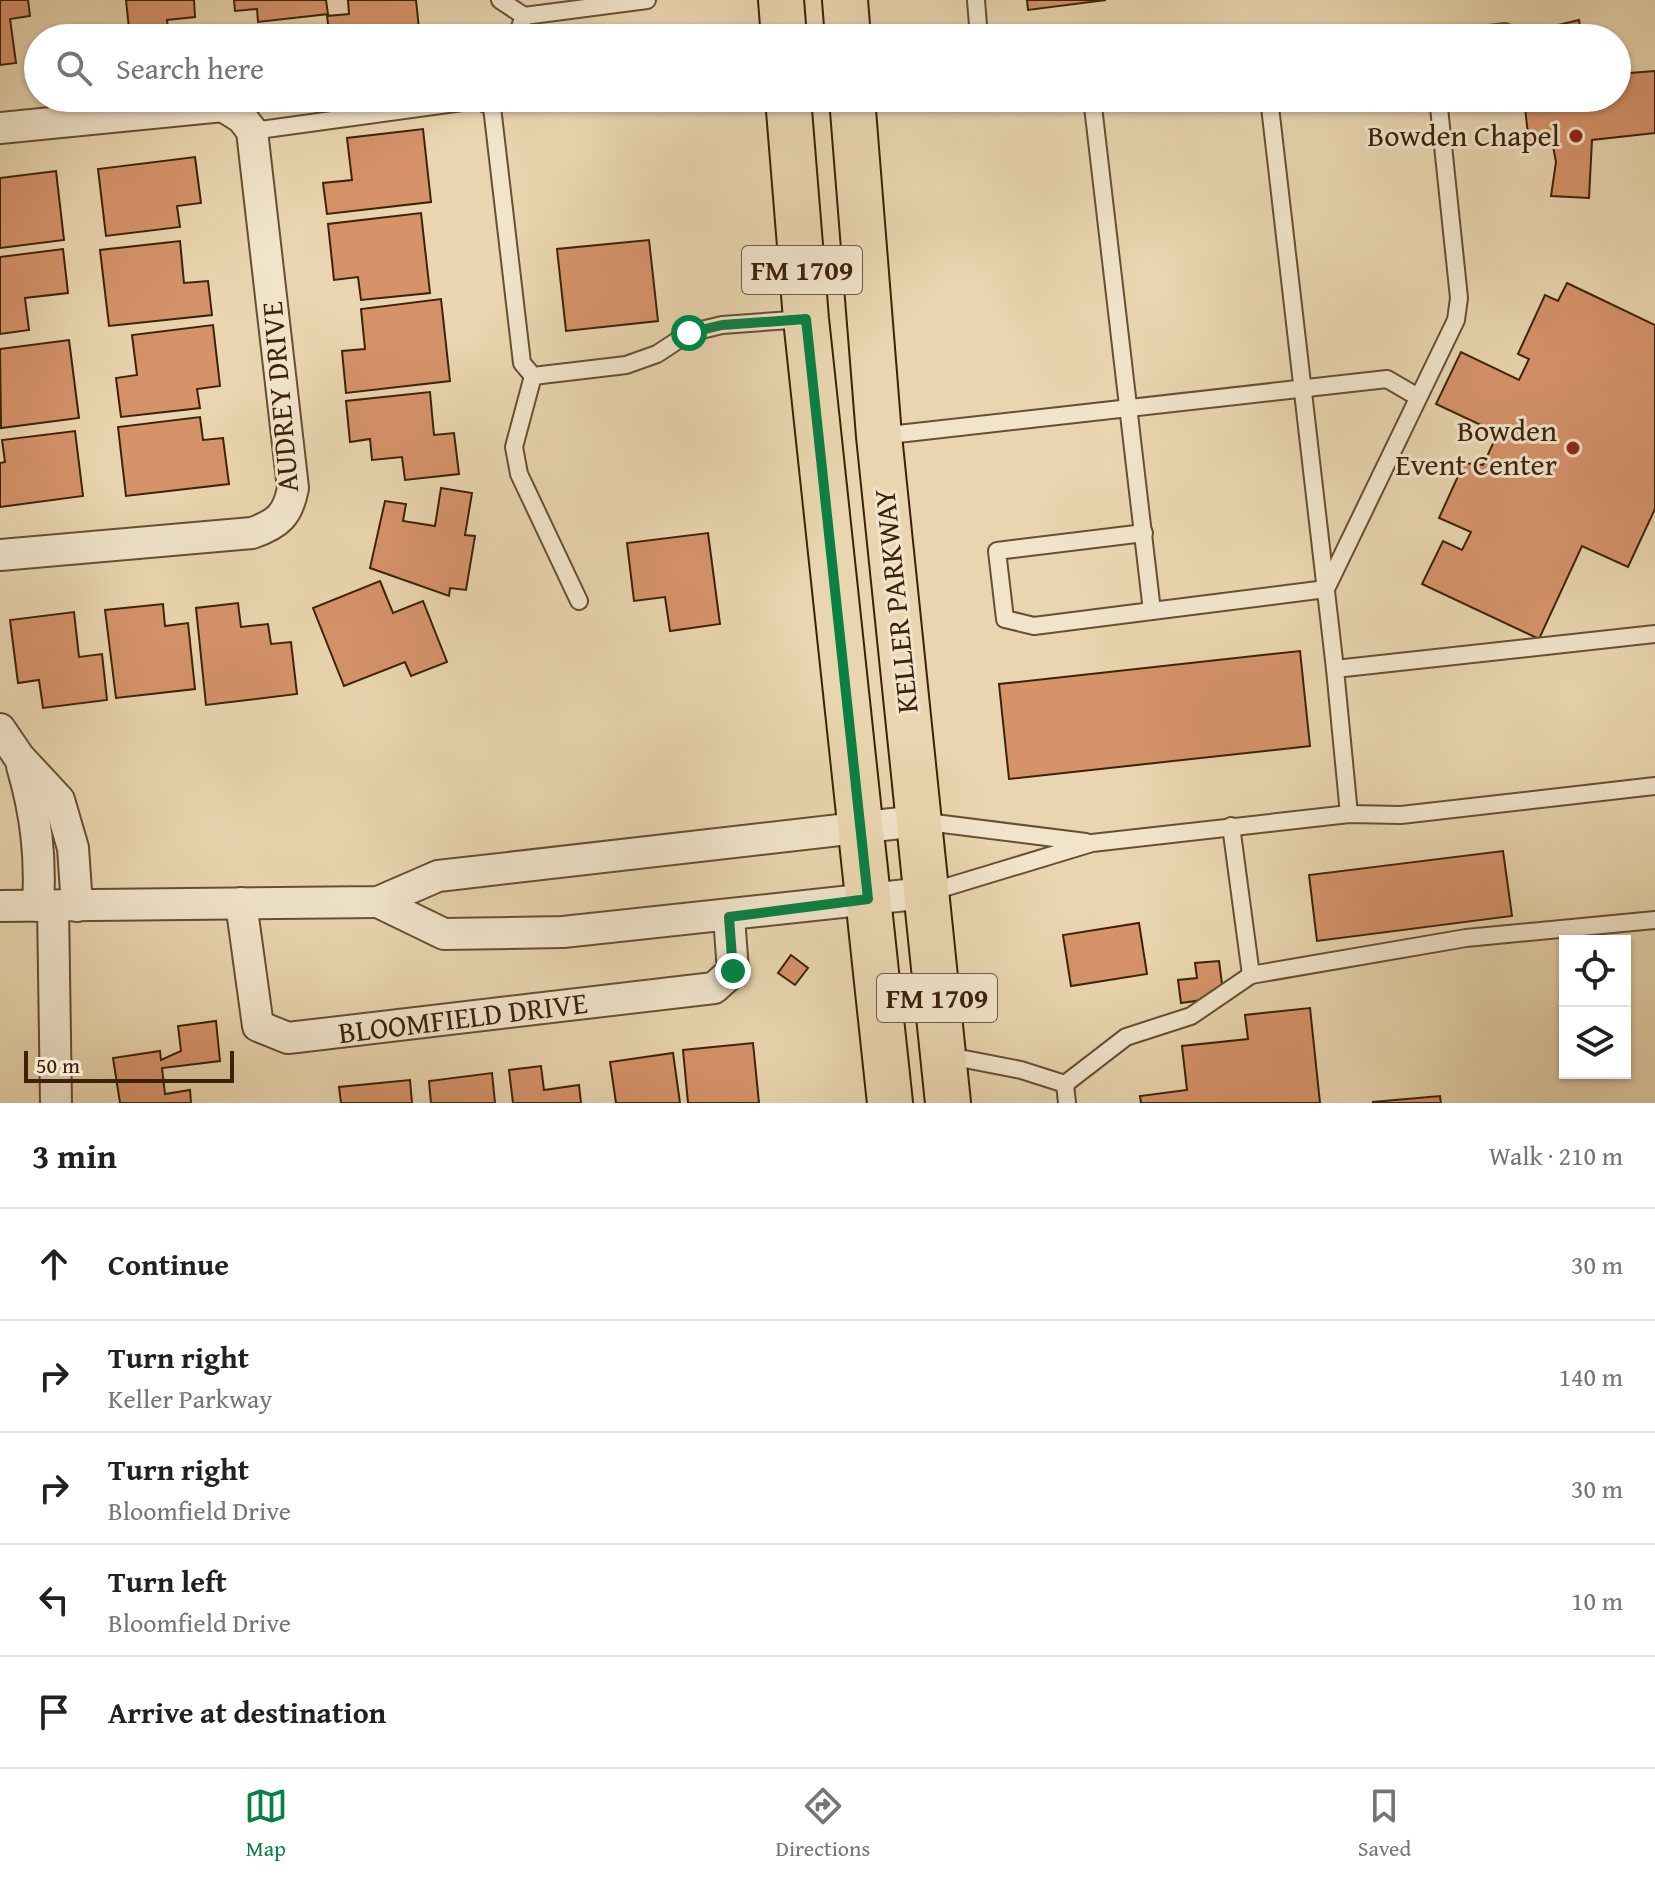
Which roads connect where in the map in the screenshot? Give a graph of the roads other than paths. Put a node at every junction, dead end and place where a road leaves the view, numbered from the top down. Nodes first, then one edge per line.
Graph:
1 (500, 0) edge
2 (647, 0) edge
3 (781, 0) edge
4 (845, 0) edge
5 (976, 0) edge
6 (524, 16) junction
7 (521, 24) edge
8 (783, 24) edge
9 (847, 24) edge
10 (978, 24) edge
11 (162, 112) edge
12 (232, 112) edge
13 (390, 112) edge
14 (495, 112) edge
15 (789, 112) edge
16 (853, 112) edge
17 (1094, 112) edge
18 (1271, 112) edge
19 (1439, 112) edge
20 (0, 128) edge
21 (252, 131) junction
22 (806, 319) junction
23 (533, 376) junction
24 (1302, 388) junction
25 (1418, 397) junction
26 (1131, 408) junction
27 (879, 436) junction
28 (1144, 533) junction
29 (0, 555) edge
30 (1326, 589) junction
31 (579, 601) dead end
32 (1152, 611) junction
33 (1655, 634) edge
34 (1335, 669) junction
35 (0, 729) edge
36 (1655, 786) edge
37 (1349, 814) junction
38 (918, 821) junction
39 (860, 826) junction
40 (1231, 826) junction
41 (1092, 843) junction
42 (925, 893) junction
43 (868, 899) junction
44 (378, 902) junction
45 (241, 903) junction
46 (0, 906) edge
47 (56, 906) junction
48 (729, 917) junction
49 (1655, 920) edge
50 (1251, 975) junction
51 (943, 1054) junction
52 (1065, 1084) junction
53 (56, 1103) edge
54 (890, 1103) edge
55 (948, 1103) edge
56 (1067, 1103) edge

1 - 6 lane
2 - 6 lane
3 - 8 main road
4 - 9 main road
5 - 10 lane
6 - 7 lane
11 - 20 street
12 - 21 street
13 - 21 lane
14 - 23 lane
15 - 22 main road, KELLER PARKWAY / FM 1709
16 - 27 main road, KELLER PARKWAY / FM 1709
17 - 26 lane
18 - 24 lane
19 - 25 lane
21 - 29 street, AUDREY DRIVE
22 - 23 lane
22 - 39 main road, KELLER PARKWAY / FM 1709
23 - 31 lane
24 - 25 lane
24 - 26 lane
24 - 30 lane
25 - 30 lane
26 - 27 lane
26 - 28 lane
27 - 38 main road, KELLER PARKWAY / FM 1709
28 - 32 lane
28 - 32 lane
30 - 32 lane
30 - 34 lane
33 - 34 lane
34 - 37 lane
35 - 47 street
36 - 37 lane
37 - 40 lane
38 - 39 street
38 - 41 lane
38 - 42 main road, KELLER PARKWAY / FM 1709
39 - 43 main road, KELLER PARKWAY / FM 1709
39 - 44 street
40 - 41 lane
40 - 50 lane
41 - 42 lane
42 - 43 street
42 - 51 main road, KELLER PARKWAY / FM 1709
43 - 48 street
43 - 54 main road, KELLER PARKWAY / FM 1709
44 - 45 street
44 - 48 street
45 - 47 street
45 - 48 street, BLOOMFIELD DRIVE
46 - 47 street
47 - 53 street
49 - 50 lane
50 - 52 lane
51 - 52 lane
51 - 55 main road, KELLER PARKWAY / FM 1709
52 - 56 lane

